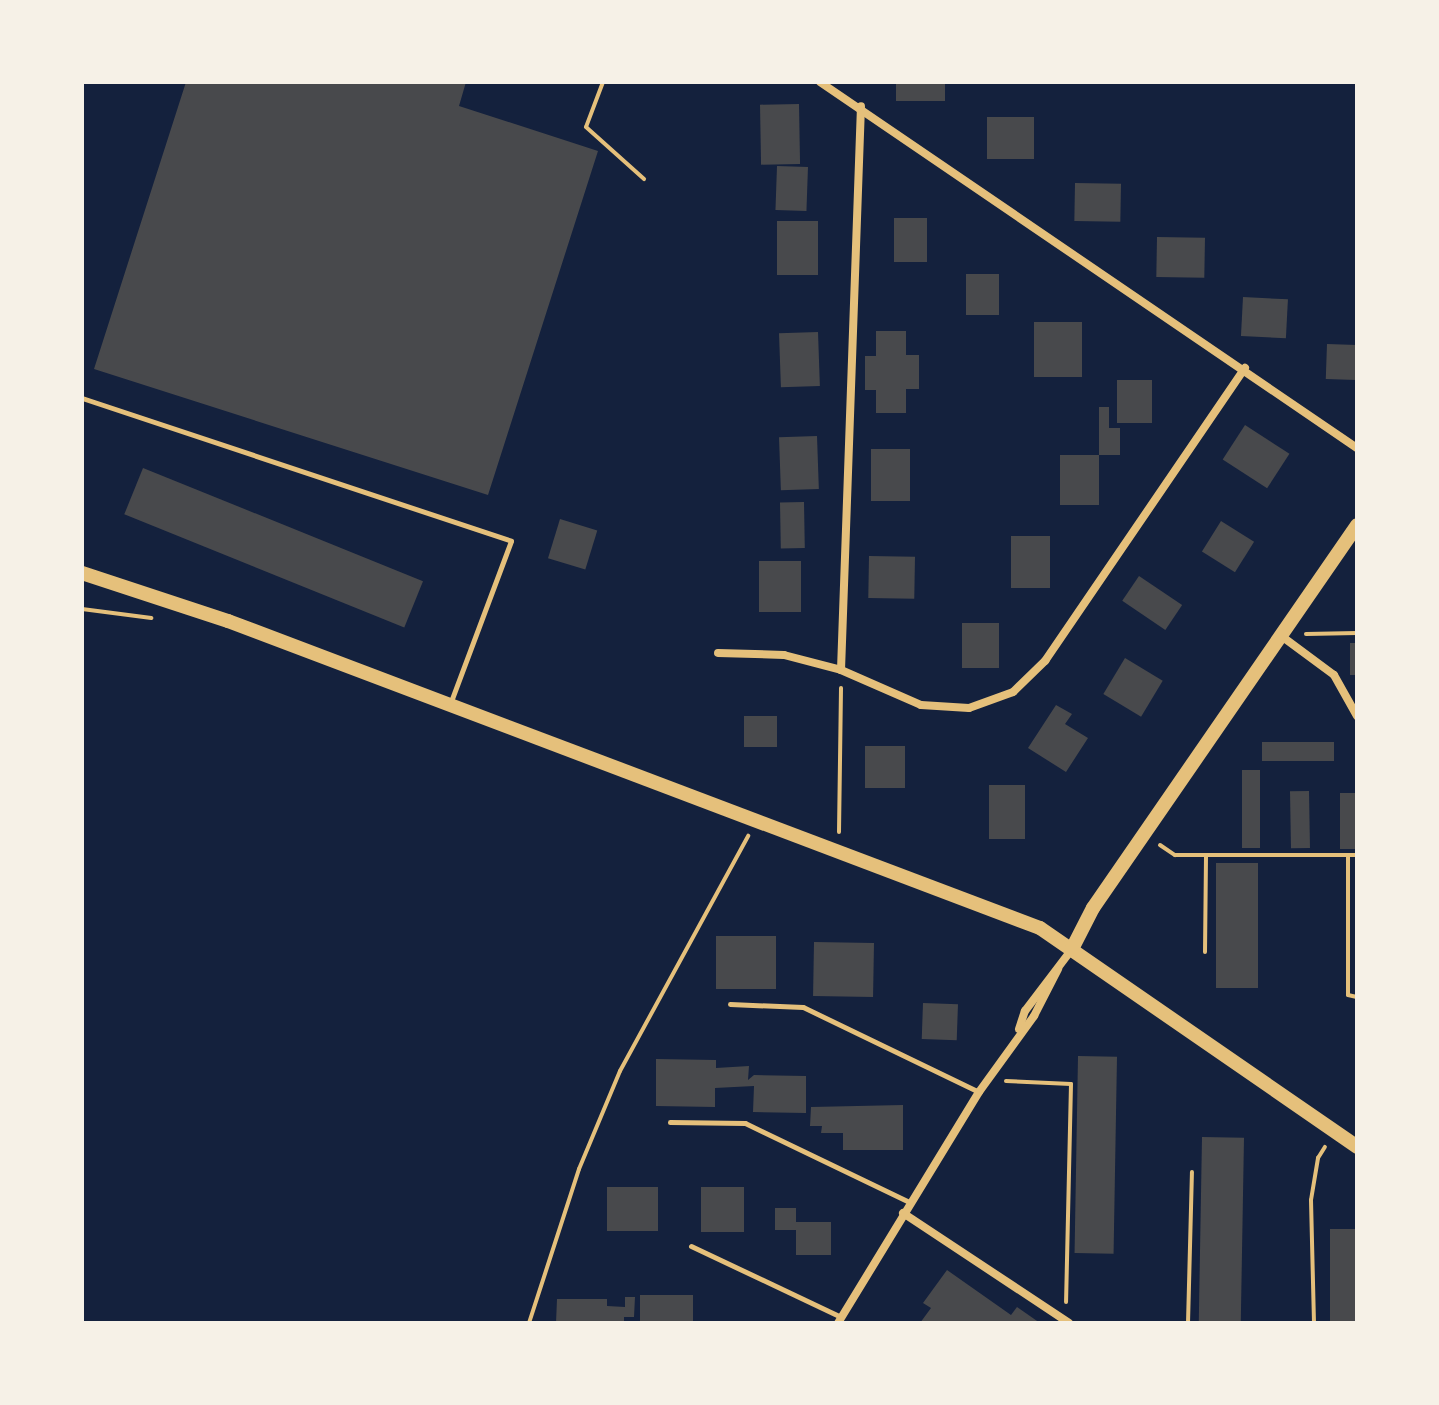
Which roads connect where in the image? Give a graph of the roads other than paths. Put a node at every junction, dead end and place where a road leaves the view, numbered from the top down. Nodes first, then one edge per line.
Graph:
1 (820, 82) edge
2 (861, 106) junction
3 (1245, 368) junction
4 (82, 398) edge
5 (1357, 448) edge
6 (1357, 525) edge
7 (82, 573) edge
8 (1279, 635) junction
9 (718, 653) dead end
10 (841, 670) junction
11 (450, 705) junction
12 (1357, 716) edge
13 (1072, 949) junction
14 (730, 1004) dead end
15 (979, 1092) junction
16 (670, 1122) dead end
17 (1357, 1147) edge
18 (911, 1203) junction
19 (903, 1213) junction
20 (691, 1246) dead end
21 (840, 1320) edge
22 (1067, 1322) edge

1 - 2 street
2 - 3 street
2 - 10 street
3 - 5 street
3 - 10 street
4 - 11 lane
6 - 8 street
7 - 11 street
8 - 12 street
8 - 13 street
9 - 10 street
11 - 13 street
13 - 15 street
13 - 17 street
14 - 15 lane
15 - 18 street
16 - 18 lane
18 - 19 street
19 - 21 street
19 - 22 street
20 - 21 lane

